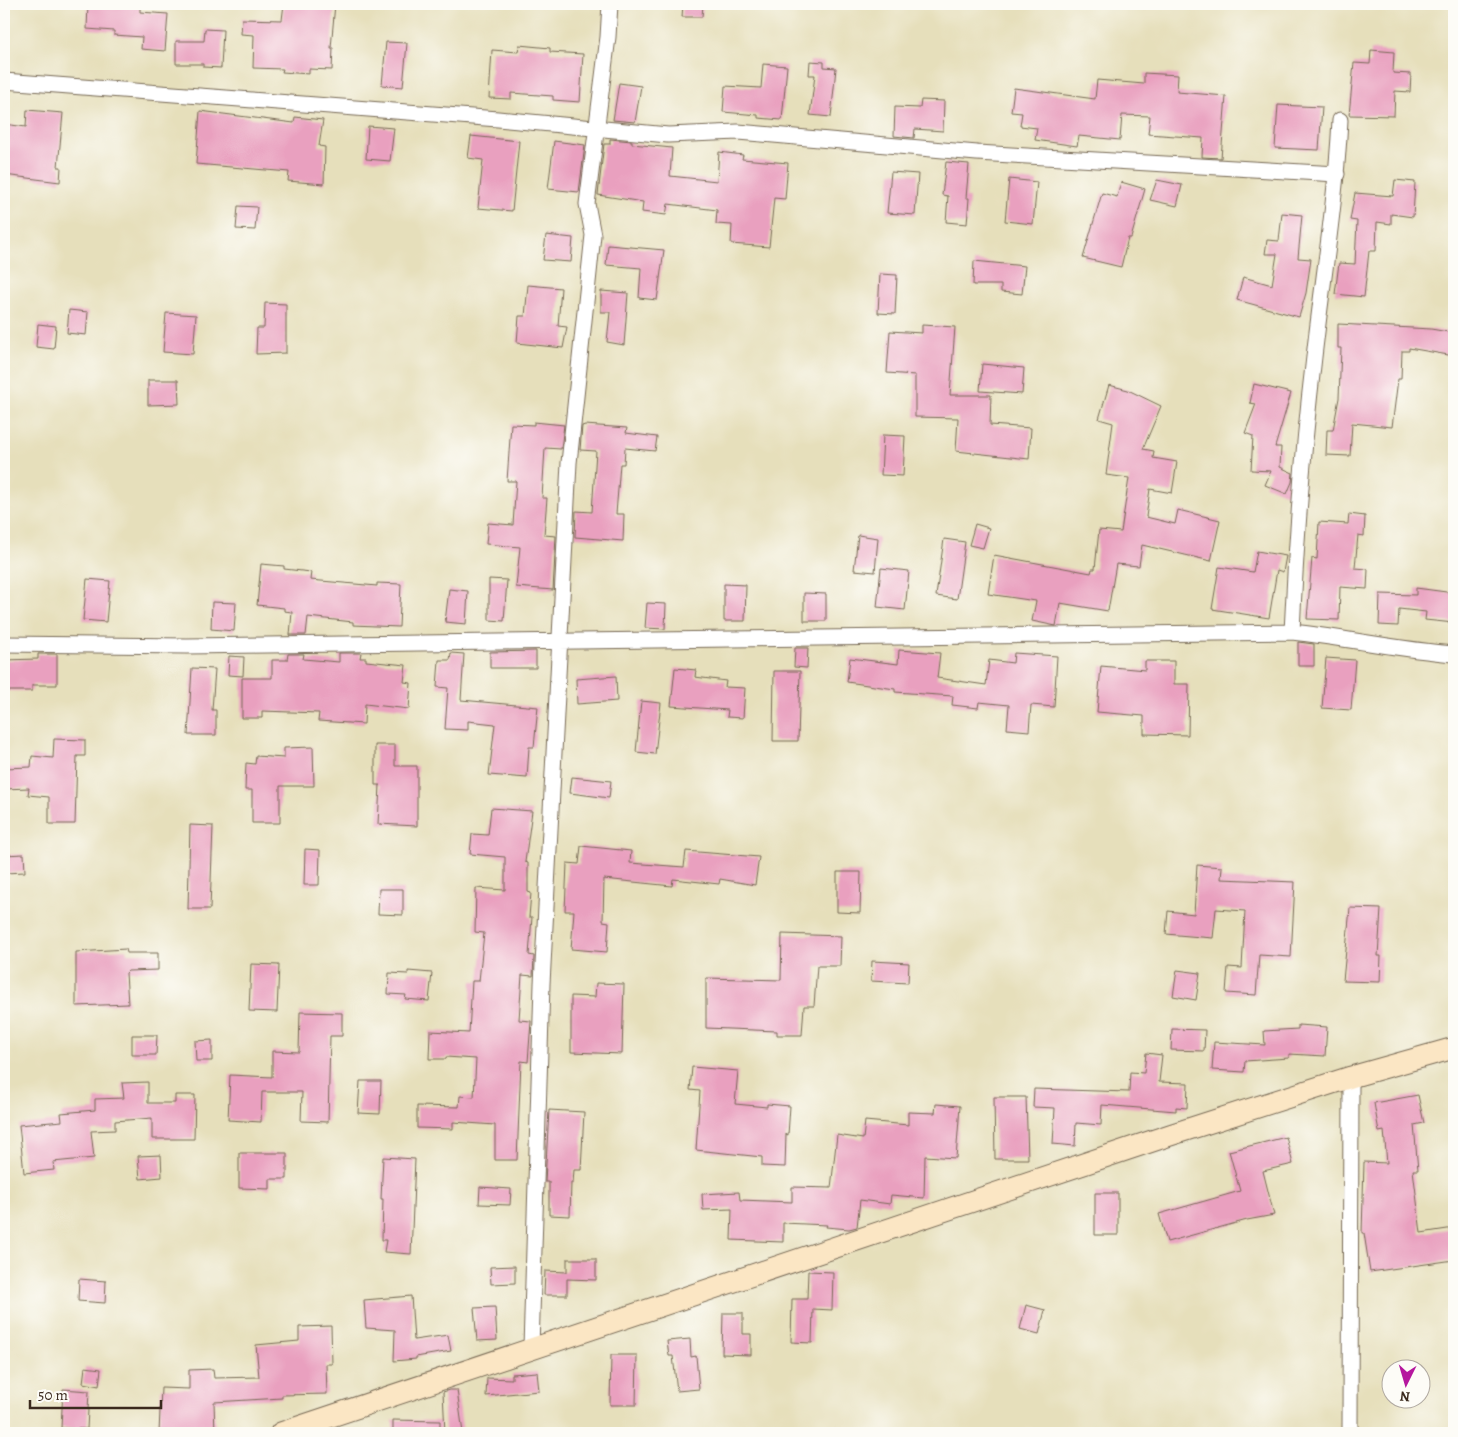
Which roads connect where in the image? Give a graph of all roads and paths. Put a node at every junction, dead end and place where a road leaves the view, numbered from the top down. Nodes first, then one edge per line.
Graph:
1 (610, 4) edge
2 (4, 81) edge
3 (1340, 120) dead end
4 (597, 127) junction
5 (1337, 174) junction
6 (1292, 632) junction
7 (561, 641) junction
8 (4, 644) edge
9 (1454, 654) edge
10 (1454, 1048) edge
11 (1350, 1077) junction
12 (531, 1348) junction
13 (281, 1433) edge
14 (1350, 1433) edge

1 - 4 street
2 - 4 street
3 - 5 street
4 - 5 street
4 - 7 street
5 - 6 street
6 - 7 street
6 - 9 street
7 - 8 street
7 - 12 street
10 - 11 street
11 - 12 street
11 - 14 street
12 - 13 street

